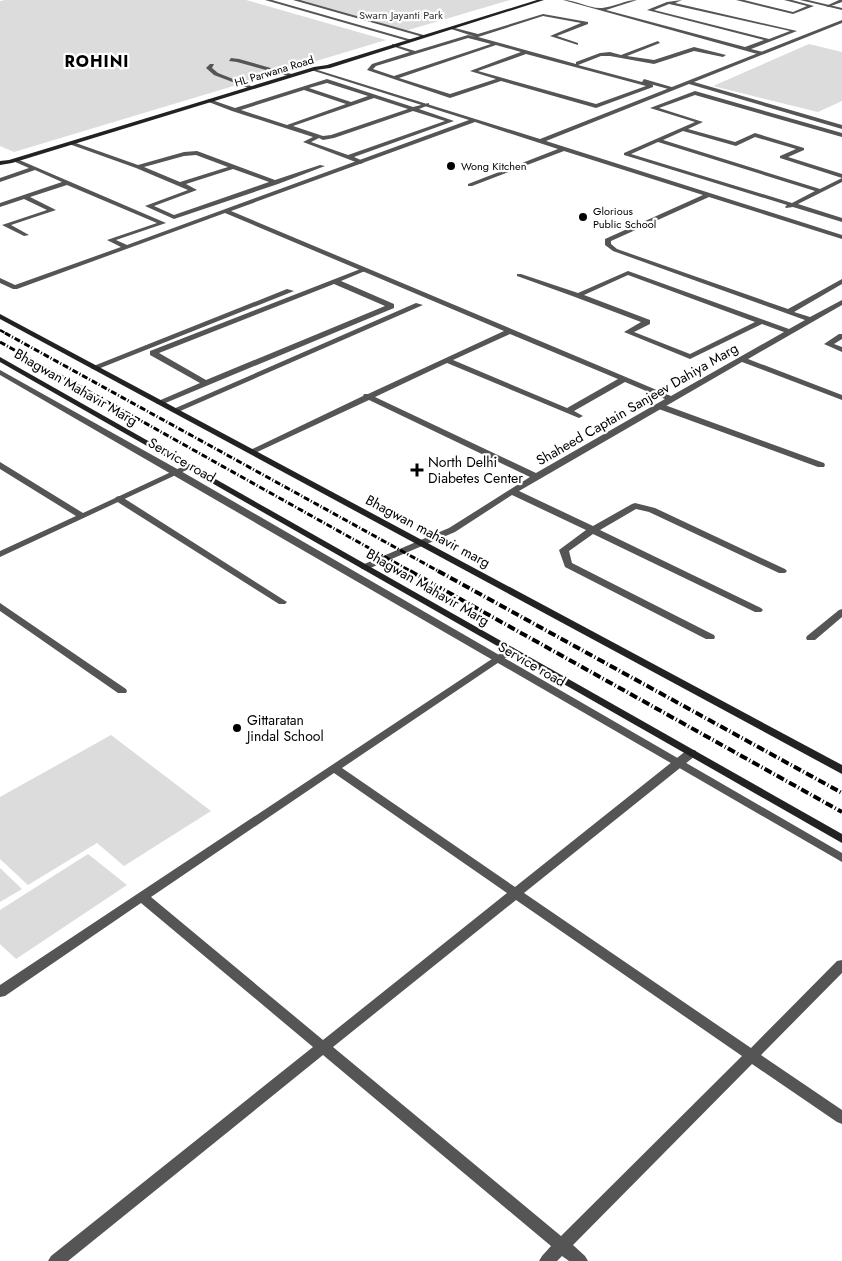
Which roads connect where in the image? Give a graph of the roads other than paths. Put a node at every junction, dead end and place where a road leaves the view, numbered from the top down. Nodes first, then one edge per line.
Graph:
1 (267, 0) edge
2 (295, 0) edge
3 (525, 0) edge
4 (542, 0) edge
5 (565, 0) edge
6 (578, 0) edge
7 (634, 0) edge
8 (680, 0) edge
9 (738, 0) edge
10 (786, 0) edge
11 (802, 0) edge
12 (842, 1) edge
13 (572, 2) junction
14 (669, 3) junction
15 (828, 6) junction
16 (842, 9) edge
17 (600, 10) junction
18 (842, 21) edge
19 (453, 28) junction
20 (417, 34) junction
21 (425, 36) junction
22 (478, 36) junction
23 (401, 38) junction
24 (410, 40) junction
25 (768, 40) junction
26 (658, 42) dead end
27 (496, 44) junction
28 (576, 44) dead end
29 (394, 45) junction
30 (745, 48) junction
31 (416, 52) junction
32 (526, 52) junction
33 (761, 53) junction
34 (723, 55) dead end
35 (622, 56) junction
36 (231, 60) dead end
37 (578, 63) junction
38 (212, 65) dead end
39 (315, 69) junction
40 (292, 76) junction
41 (393, 78) junction
42 (501, 79) junction
43 (688, 82) junction
44 (253, 88) junction
45 (303, 88) junction
46 (672, 88) junction
47 (374, 96) junction
48 (447, 96) junction
49 (209, 101) junction
50 (351, 104) junction
51 (426, 104) junction
52 (411, 109) junction
53 (234, 110) junction
54 (807, 116) junction
55 (476, 120) junction
56 (794, 122) junction
57 (286, 127) junction
58 (842, 127) edge
59 (684, 130) junction
60 (842, 135) edge
61 (318, 137) junction
62 (660, 140) junction
63 (541, 141) junction
64 (72, 143) junction
65 (565, 148) junction
66 (348, 157) junction
67 (13, 161) junction
68 (361, 162) junction
69 (0, 163) edge
70 (322, 166) dead end
71 (138, 167) junction
72 (233, 167) junction
73 (0, 169) edge
74 (33, 169) junction
75 (842, 178) edge
76 (0, 180) edge
77 (274, 182) junction
78 (66, 183) junction
79 (180, 184) junction
80 (470, 185) dead end
81 (289, 188) junction
82 (821, 190) junction
83 (710, 194) junction
84 (24, 197) junction
85 (702, 197) junction
86 (0, 205) edge
87 (789, 205) junction
88 (225, 211) junction
89 (773, 214) junction
90 (842, 220) edge
91 (3, 224) edge
92 (26, 234) dead end
93 (842, 237) edge
94 (842, 244) edge
95 (127, 247) junction
96 (363, 270) junction
97 (341, 271) dead end
98 (519, 274) dead end
99 (0, 280) edge
100 (334, 281) junction
101 (842, 281) edge
102 (578, 295) junction
103 (842, 302) edge
104 (419, 305) dead end
105 (788, 312) junction
106 (0, 316) edge
107 (811, 320) junction
108 (761, 322) junction
109 (510, 331) junction
110 (790, 332) junction
111 (842, 336) edge
112 (842, 350) edge
113 (0, 359) edge
114 (742, 359) junction
115 (444, 360) junction
116 (95, 367) junction
117 (0, 372) edge
118 (624, 379) junction
119 (206, 383) junction
120 (367, 396) junction
121 (842, 398) edge
122 (672, 399) junction
123 (160, 402) junction
124 (659, 406) junction
125 (175, 410) junction
126 (568, 411) junction
127 (579, 416) dead end
128 (252, 451) junction
129 (0, 465) edge
130 (821, 465) dead end
131 (188, 467) junction
132 (176, 472) junction
133 (537, 477) junction
134 (512, 491) junction
135 (119, 499) junction
136 (82, 516) junction
137 (593, 530) junction
138 (420, 543) junction
139 (0, 554) edge
140 (365, 567) junction
141 (782, 571) dead end
142 (282, 602) dead end
143 (0, 606) edge
144 (758, 610) dead end
145 (842, 612) edge
146 (710, 637) dead end
147 (811, 638) dead end
148 (510, 650) junction
149 (496, 659) junction
150 (122, 691) dead end
151 (691, 753) junction
152 (678, 764) junction
153 (334, 768) junction
154 (842, 770) edge
155 (842, 839) edge
156 (842, 858) edge
157 (515, 894) junction
158 (142, 896) junction
159 (842, 965) edge
160 (0, 992) edge
161 (323, 1047) junction
162 (751, 1057) junction
163 (842, 1118) edge
164 (562, 1246) junction
165 (56, 1261) edge
166 (547, 1261) edge
167 (580, 1261) edge

1 - 23 street
2 - 20 street
3 - 20 main road
4 - 19 main road, HL Parwana Road
5 - 13 street
6 - 13 street
7 - 17 street
8 - 14 street
9 - 10 street
11 - 15 street
12 - 15 street
13 - 17 street
14 - 25 street
14 - 25 street
15 - 16 street
17 - 30 street
18 - 33 street
19 - 21 main road, HL Parwana Road
19 - 22 street
20 - 21 street
20 - 23 main road
21 - 24 main road, HL Parwana Road
22 - 28 street
22 - 37 street
23 - 24 street
23 - 39 main road
24 - 29 main road, HL Parwana Road
25 - 30 street
26 - 35 street
27 - 31 street
27 - 32 street
27 - 41 street
29 - 31 street
29 - 39 main road, HL Parwana Road
30 - 33 street
31 - 41 street
32 - 42 street
32 - 42 street
33 - 43 street
34 - 35 street
35 - 37 street
36 - 40 street
37 - 46 street
38 - 44 street
39 - 40 main road, HL Parwana Road
39 - 51 street
40 - 44 main road, HL Parwana Road
41 - 48 street
42 - 48 street
43 - 46 street
43 - 54 street
44 - 49 main road, HL Parwana Road
45 - 47 street
45 - 50 street
45 - 53 street
46 - 63 street
47 - 50 street
47 - 52 street
48 - 51 street
49 - 53 street
49 - 64 main road, HL Parwana Road
50 - 57 street
51 - 52 street
51 - 55 street
52 - 61 street
52 - 66 street
53 - 57 street
54 - 56 street
54 - 58 street
55 - 63 street
55 - 68 street
56 - 59 street
56 - 60 street
57 - 61 street
59 - 62 street
59 - 75 street
61 - 66 street
62 - 82 street
62 - 87 street
63 - 65 street
64 - 67 main road, HL Parwana Road
64 - 71 street
65 - 80 street
65 - 83 street
66 - 68 street
67 - 69 main road, HL Parwana Road
67 - 73 main road, HL Parwana Road
67 - 74 street
68 - 81 street
70 - 77 street
71 - 72 street
71 - 79 street
72 - 77 street
72 - 79 street
74 - 76 street
74 - 78 street
75 - 82 street
77 - 79 street
77 - 81 street
78 - 84 street
78 - 95 street
81 - 88 street
82 - 87 street
83 - 85 street
83 - 89 street
84 - 86 street
84 - 91 street
85 - 94 street
85 - 105 street
87 - 89 street
87 - 90 street
88 - 95 street
88 - 96 street
89 - 93 street
91 - 92 street
95 - 99 street
96 - 100 street
96 - 109 street
97 - 116 street
98 - 102 street
100 - 119 street
100 - 119 street
101 - 105 street
102 - 108 street
102 - 108 street
103 - 107 street, Shaheed Captain Sanjeev Dahiya Marg
104 - 125 street
105 - 107 street
106 - 116 main road, Bhagwan mahavir marg
107 - 110 street, Shaheed Captain Sanjeev Dahiya Marg
108 - 110 street
109 - 115 street
109 - 118 street
110 - 114 street, Shaheed Captain Sanjeev Dahiya Marg
111 - 112 street
113 - 131 main road, Bhagwan Mahavir Marg
114 - 121 street
114 - 122 street, Shaheed Captain Sanjeev Dahiya Marg
115 - 120 street
115 - 126 street
116 - 123 main road, Bhagwan mahavir marg
117 - 132 street, Service road
118 - 122 street
118 - 126 street
119 - 123 street
120 - 128 street
120 - 133 street
122 - 124 street, Shaheed Captain Sanjeev Dahiya Marg
123 - 125 main road, Bhagwan mahavir marg
124 - 130 street
124 - 133 street, Shaheed Captain Sanjeev Dahiya Marg
125 - 128 main road, Bhagwan mahavir marg
126 - 127 street
128 - 138 main road, Bhagwan mahavir marg
129 - 136 street
131 - 132 street
131 - 140 main road, Bhagwan Mahavir Marg
132 - 135 street
132 - 149 street, Service road
133 - 134 street, Shaheed Captain Sanjeev Dahiya Marg
134 - 137 street
134 - 138 street, Shaheed Captain Sanjeev Dahiya Marg
135 - 136 street
135 - 142 street
136 - 139 street
137 - 141 street
137 - 144 street
137 - 146 street
138 - 140 street, Shaheed Captain Sanjeev Dahiya Marg
138 - 154 main road, Bhagwan mahavir marg
140 - 148 main road, Bhagwan Mahavir Marg
143 - 150 street
145 - 147 street
148 - 149 street
148 - 151 main road, Bhagwan Mahavir Marg
149 - 152 street, Service road
149 - 153 street
151 - 152 street
151 - 155 main road, Bhagwan Mahavir Marg
152 - 156 street, Service road
152 - 157 street
153 - 157 street
153 - 158 street
157 - 161 street
157 - 162 street
158 - 160 street
158 - 161 street
159 - 162 street
161 - 164 street
161 - 165 street
162 - 163 street
162 - 164 street
164 - 166 street
164 - 167 street

